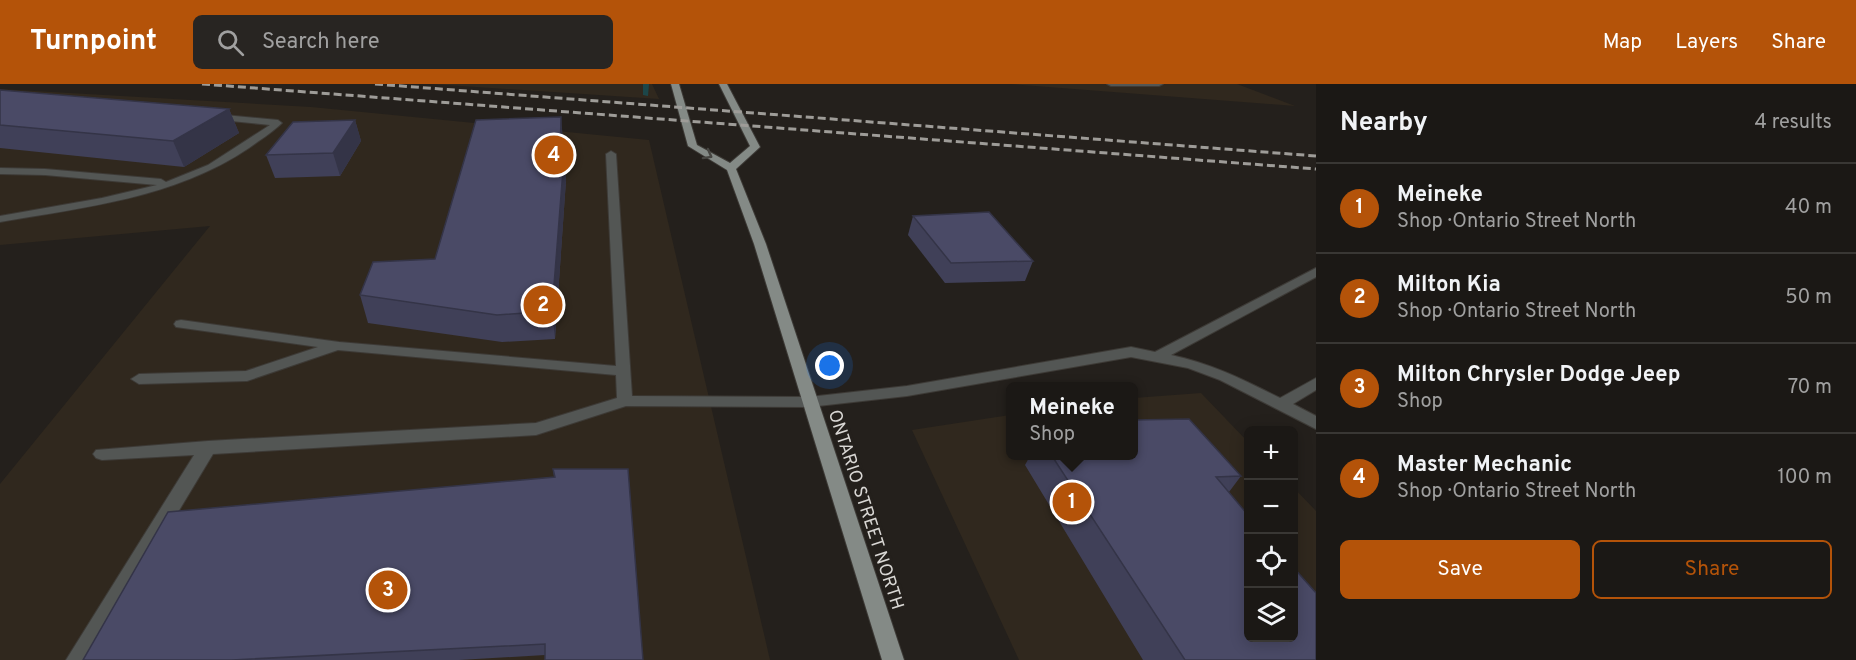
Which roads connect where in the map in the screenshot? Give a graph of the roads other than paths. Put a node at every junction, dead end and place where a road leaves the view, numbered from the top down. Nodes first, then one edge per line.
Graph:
1 (618, 84) edge
2 (631, 84) edge
3 (675, 84) edge
4 (723, 84) edge
5 (1111, 84) edge
6 (1159, 84) edge
7 (209, 117) edge
8 (611, 154) dead end
9 (731, 168) junction
10 (0, 171) edge
11 (173, 183) junction
12 (0, 219) edge
13 (1316, 272) edge
14 (181, 324) dead end
15 (339, 345) junction
16 (1159, 356) junction
17 (623, 371) junction
18 (139, 379) dead end
19 (1316, 383) edge
20 (625, 401) junction
21 (809, 402) junction
22 (1280, 405) junction
23 (1316, 423) edge
24 (208, 447) junction
25 (102, 454) dead end
26 (77, 660) edge
27 (893, 660) edge

1 - 2 lane
3 -> 9 main road
4 - 9 main road
5 - 6 lane
7 - 11 lane
8 - 17 lane
9 - 21 main road, ONTARIO STREET NORTH
10 - 11 lane
11 - 12 lane
13 - 16 lane
14 - 15 lane
15 - 17 lane
15 - 18 lane
16 - 21 lane
16 - 22 lane
17 - 20 lane
19 - 22 lane
20 - 21 lane
20 - 24 lane
21 - 27 main road, ONTARIO STREET NORTH
22 - 23 lane
24 - 25 lane
24 - 26 lane

